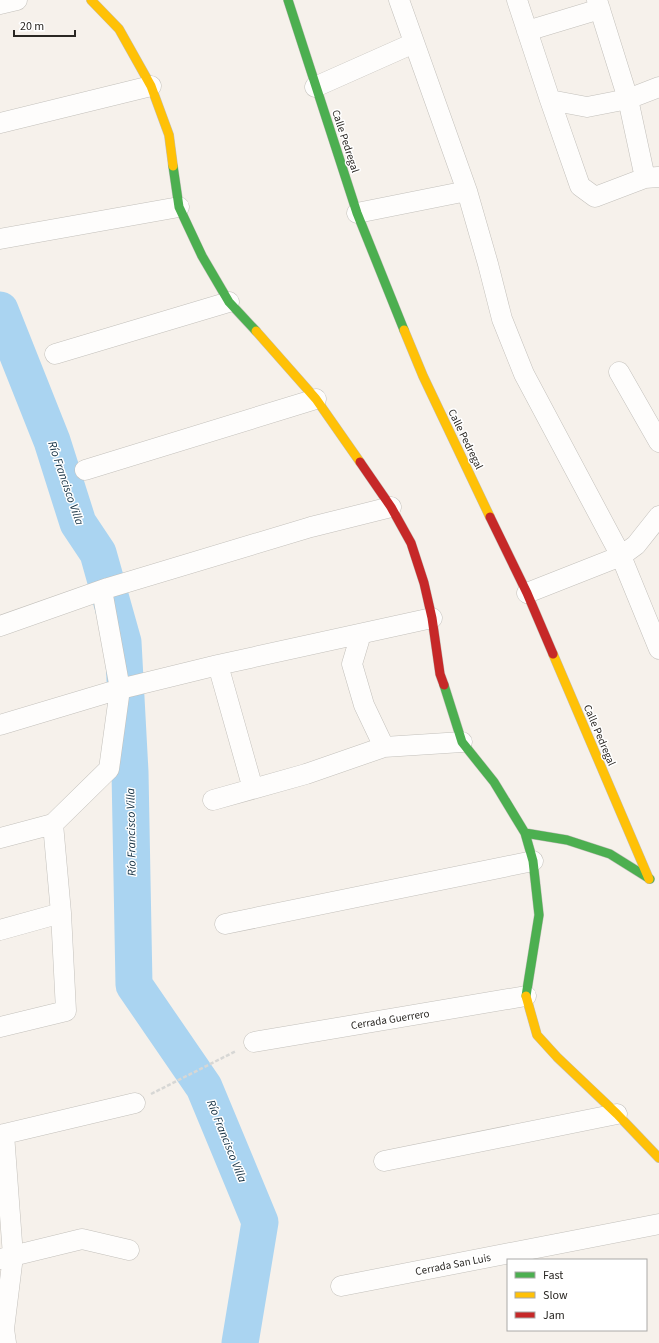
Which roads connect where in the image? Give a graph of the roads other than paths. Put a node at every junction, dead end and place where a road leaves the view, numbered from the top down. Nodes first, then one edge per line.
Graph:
1 (17, 0) edge
2 (91, 0) edge
3 (288, 0) edge
4 (399, 0) edge
5 (517, 0) edge
6 (0, 4) edge
7 (599, 5) edge
8 (527, 32) junction
9 (414, 43) junction
10 (151, 86) junction
11 (315, 87) junction
12 (659, 87) edge
13 (628, 99) junction
14 (550, 100) junction
15 (0, 123) edge
16 (652, 178) edge
17 (467, 191) junction
18 (179, 206) junction
19 (357, 213) junction
20 (0, 239) edge
21 (229, 302) junction
22 (55, 354) dead end
23 (619, 372) dead end
24 (316, 399) junction
25 (659, 442) edge
26 (85, 470) dead end
27 (391, 507) junction
28 (659, 516) edge
29 (621, 556) junction
30 (102, 590) junction
31 (527, 593) junction
32 (432, 618) junction
33 (0, 626) edge
34 (361, 634) junction
35 (659, 649) edge
36 (218, 665) junction
37 (120, 688) junction
38 (0, 725) edge
39 (462, 742) junction
40 (384, 747) junction
41 (253, 788) junction
42 (213, 800) dead end
43 (53, 824) junction
44 (526, 833) junction
45 (0, 838) edge
46 (533, 861) junction
47 (659, 877) edge
48 (649, 879) junction
49 (61, 913) junction
50 (224, 924) dead end
51 (0, 930) edge
52 (526, 996) junction
53 (0, 1027) edge
54 (254, 1042) road end
55 (135, 1103) road end
56 (617, 1114) junction
57 (2, 1134) edge
58 (659, 1158) edge
59 (384, 1161) dead end
60 (659, 1224) edge
61 (129, 1250) dead end
62 (6, 1257) edge
63 (341, 1286) dead end
64 (6, 1343) edge

1 - 6 street
2 - 10 street
3 - 11 street, Calle Pedregal
4 - 9 street
5 - 8 street
7 - 8 street
7 - 13 street
8 - 14 street
9 - 11 street
9 - 17 street
10 - 15 street
10 - 18 street
11 - 19 street, Calle Pedregal
12 - 13 street
13 - 14 street
13 - 16 street
14 - 16 street
17 - 19 street
17 - 29 street
18 - 20 street
18 - 21 street
19 - 31 street, Calle Pedregal
21 - 22 street
21 - 24 street
23 - 25 street
24 - 26 street
24 - 27 street
27 - 30 street
27 - 32 street
28 - 29 street
29 - 31 street
29 - 35 street
30 - 33 street
30 - 37 street
31 - 48 street, Calle Pedregal
32 - 34 street
32 - 39 street
34 - 36 street
34 - 40 street
36 - 37 street
36 - 41 street
37 - 38 street
37 - 43 street
39 - 40 street
39 - 44 street
40 - 41 street
41 - 42 street
43 - 45 street
43 - 49 street
44 - 46 street
44 - 48 street
46 - 50 street
46 - 52 street
47 - 48 street
49 - 51 street
49 - 53 street
52 - 54 street, Cerrada Guerrero
52 - 56 street
55 - 57 street
56 - 58 street
56 - 59 street
57 - 62 street
60 - 63 street, Cerrada San Luis
61 - 62 street
62 - 64 street

